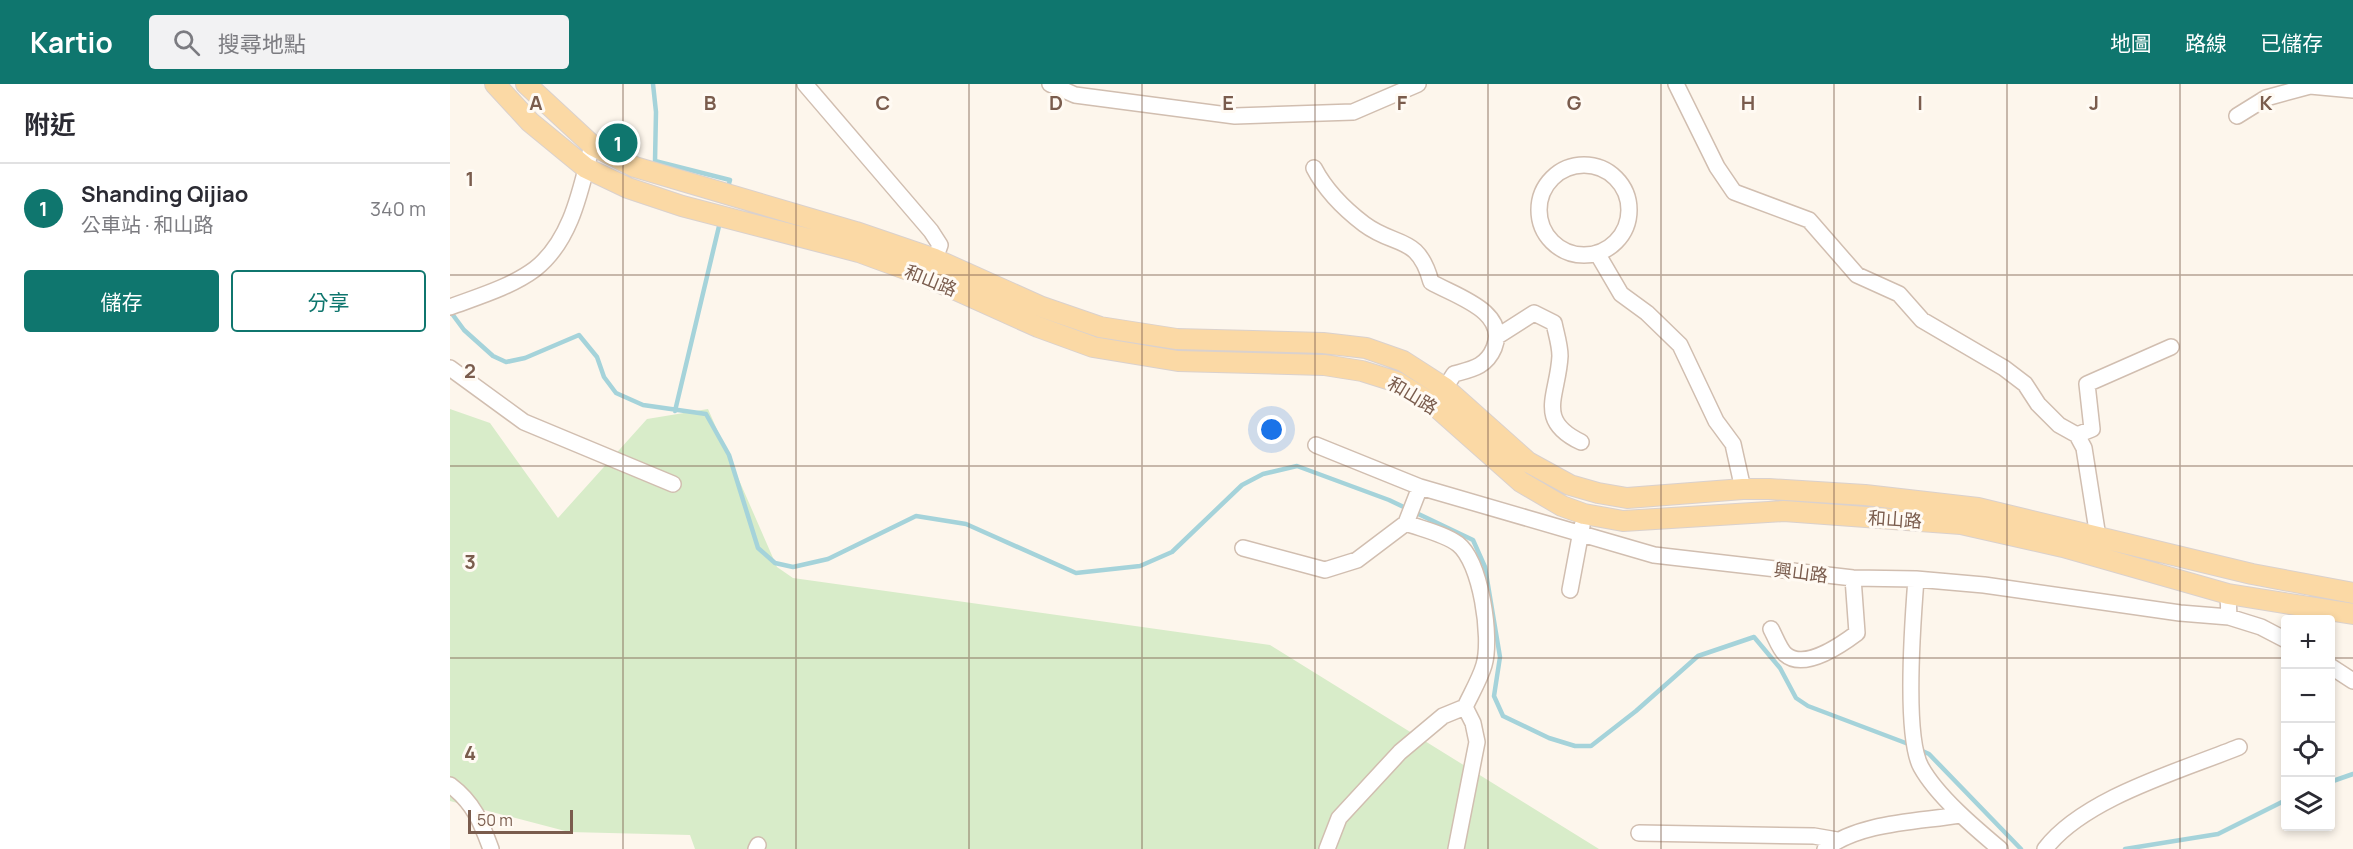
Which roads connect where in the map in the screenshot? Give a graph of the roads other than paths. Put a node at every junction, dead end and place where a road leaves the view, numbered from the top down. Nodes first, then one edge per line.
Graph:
1 (495, 84) edge
2 (526, 84) edge
3 (805, 84) edge
4 (1050, 84) edge
5 (1418, 84) edge
6 (1676, 84) edge
7 (2353, 90) edge
8 (2237, 116) dead end
9 (592, 145) junction
10 (586, 168) junction
11 (1314, 168) dead end
12 (1597, 253) junction
13 (935, 259) junction
14 (450, 307) edge
15 (1498, 336) junction
16 (2171, 347) dead end
17 (450, 368) edge
18 (1445, 388) junction
19 (2077, 435) junction
20 (1581, 442) dead end
21 (1316, 445) dead end
22 (673, 484) dead end
23 (1420, 487) junction
24 (1743, 489) junction
25 (1407, 523) junction
26 (1583, 524) junction
27 (2098, 537) junction
28 (1243, 548) dead end
29 (1853, 578) junction
30 (1916, 579) junction
31 (1570, 590) dead end
32 (2353, 593) edge
33 (2228, 594) junction
34 (2353, 614) edge
35 (2229, 617) junction
36 (1771, 629) dead end
37 (2281, 637) edge
38 (2335, 669) edge
39 (2353, 681) edge
40 (1465, 707) junction
41 (2240, 747) dead end
42 (450, 785) edge
43 (1960, 815) junction
44 (1639, 833) dead end
45 (1831, 844) edge
46 (491, 849) edge
47 (1327, 849) edge
48 (1456, 849) edge
49 (2000, 849) edge
50 (2044, 849) edge

1 - 10 main road, 和山路
2 - 9 main road, 和山路
3 - 13 street
4 - 5 street
6 - 19 street
7 - 8 street
9 - 10 street
9 - 13 main road, 和山路
10 - 14 street
10 - 26 main road, 和山路
11 - 15 street
12 - 12 street
12 - 24 street
13 - 18 main road, 和山路
15 - 18 street
15 - 20 street
16 - 19 street
17 - 22 street
18 - 24 main road, 和山路
19 - 27 street
21 - 23 street, 興山路
23 - 25 street
23 - 26 street, 興山路
24 - 27 main road, 和山路
25 - 28 street
25 - 40 street
26 - 29 street, 興山路
26 - 31 street
26 - 33 main road, 和山路
27 - 32 main road, 和山路
29 - 30 street, 興山路
29 - 36 street
30 - 35 street, 興山路
30 - 43 street
33 - 34 main road, 和山路
33 - 35 street
35 - 37 street, 興山路
38 - 39 street
40 - 47 street
40 - 48 street
41 - 50 street
42 - 46 street
43 - 45 street
43 - 49 street
44 - 45 street

